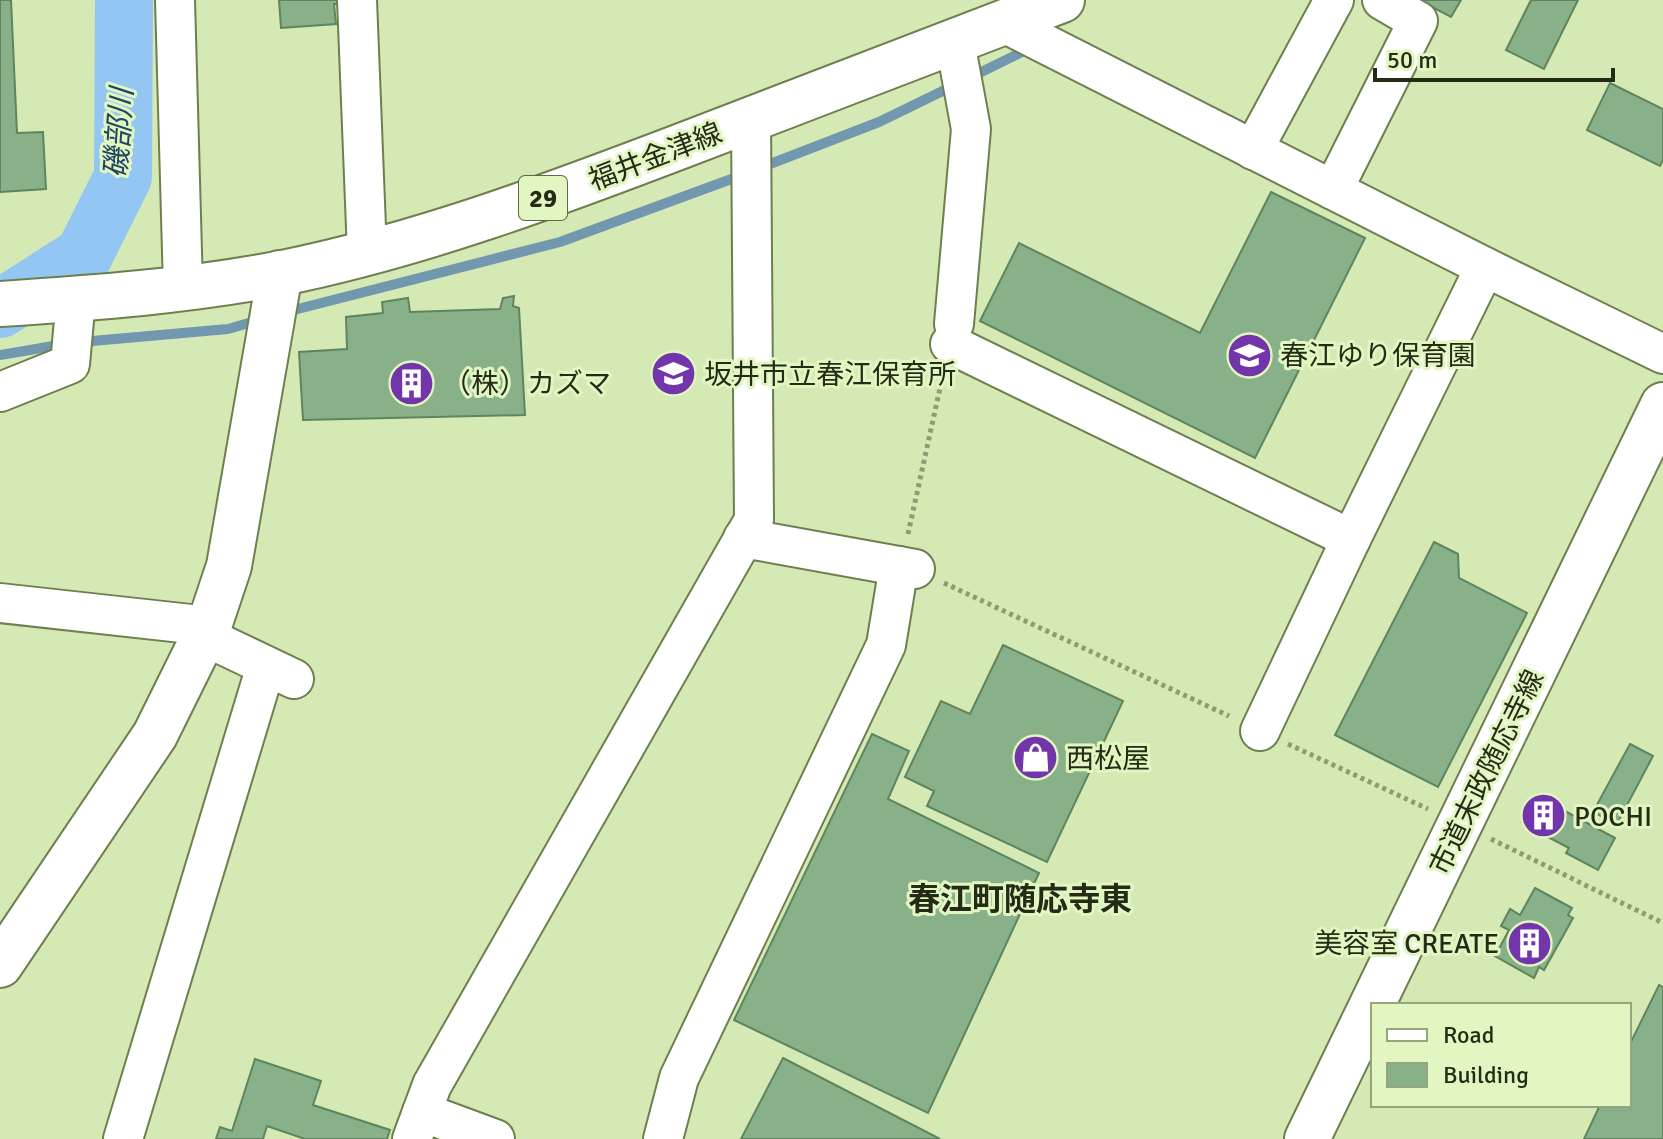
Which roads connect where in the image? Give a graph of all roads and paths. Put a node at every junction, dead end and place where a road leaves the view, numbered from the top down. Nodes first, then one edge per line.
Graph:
1 (175, 0) edge
2 (357, 0) edge
3 (1062, 0) edge
4 (1334, 0) edge
5 (1382, 0) edge
6 (1004, 23) junction
7 (955, 42) junction
8 (751, 119) junction
9 (1253, 150) junction
10 (1333, 190) junction
11 (367, 253) junction
12 (1485, 267) junction
13 (280, 273) junction
14 (183, 288) junction
15 (76, 299) junction
16 (0, 304) edge
17 (952, 334) junction
18 (1663, 354) edge
19 (0, 392) edge
20 (1663, 405) edge
21 (743, 538) junction
22 (1351, 539) junction
23 (907, 568) junction
24 (0, 603) edge
25 (207, 631) junction
26 (1260, 731) junction
27 (1460, 825) junction
28 (1663, 923) edge
29 (4, 952) edge
30 (1373, 1003) edge
31 (1371, 1008) edge
32 (417, 1125) edge
33 (123, 1139) edge
34 (495, 1139) edge
35 (663, 1139) edge
36 (1307, 1139) edge

1 - 14 street
2 - 11 street
3 - 6 street, 福井金津線 / 29
4 - 9 street
5 - 10 street
6 - 7 street, 福井金津線 / 29
6 - 9 street
7 - 8 street, 福井金津線 / 29
7 - 17 street
8 - 11 street, 福井金津線 / 29
8 - 21 street
9 - 10 street
10 - 12 street
11 - 13 street, 福井金津線 / 29
12 - 18 street
12 - 22 street
13 - 14 street, 福井金津線 / 29
13 - 25 street
14 - 15 street, 福井金津線 / 29
15 - 16 street, 福井金津線 / 29
15 - 19 street
17 - 22 street
17 - 23 path
20 - 27 street, 市道末政随応寺線
21 - 23 street
21 - 32 street
22 - 26 street
23 - 26 path
23 - 35 street
24 - 25 street
25 - 29 street
25 - 33 street
26 - 27 path
27 - 28 path
27 - 30 street, 市道末政随応寺線
31 - 36 street, 市道末政随応寺線
32 - 34 street

